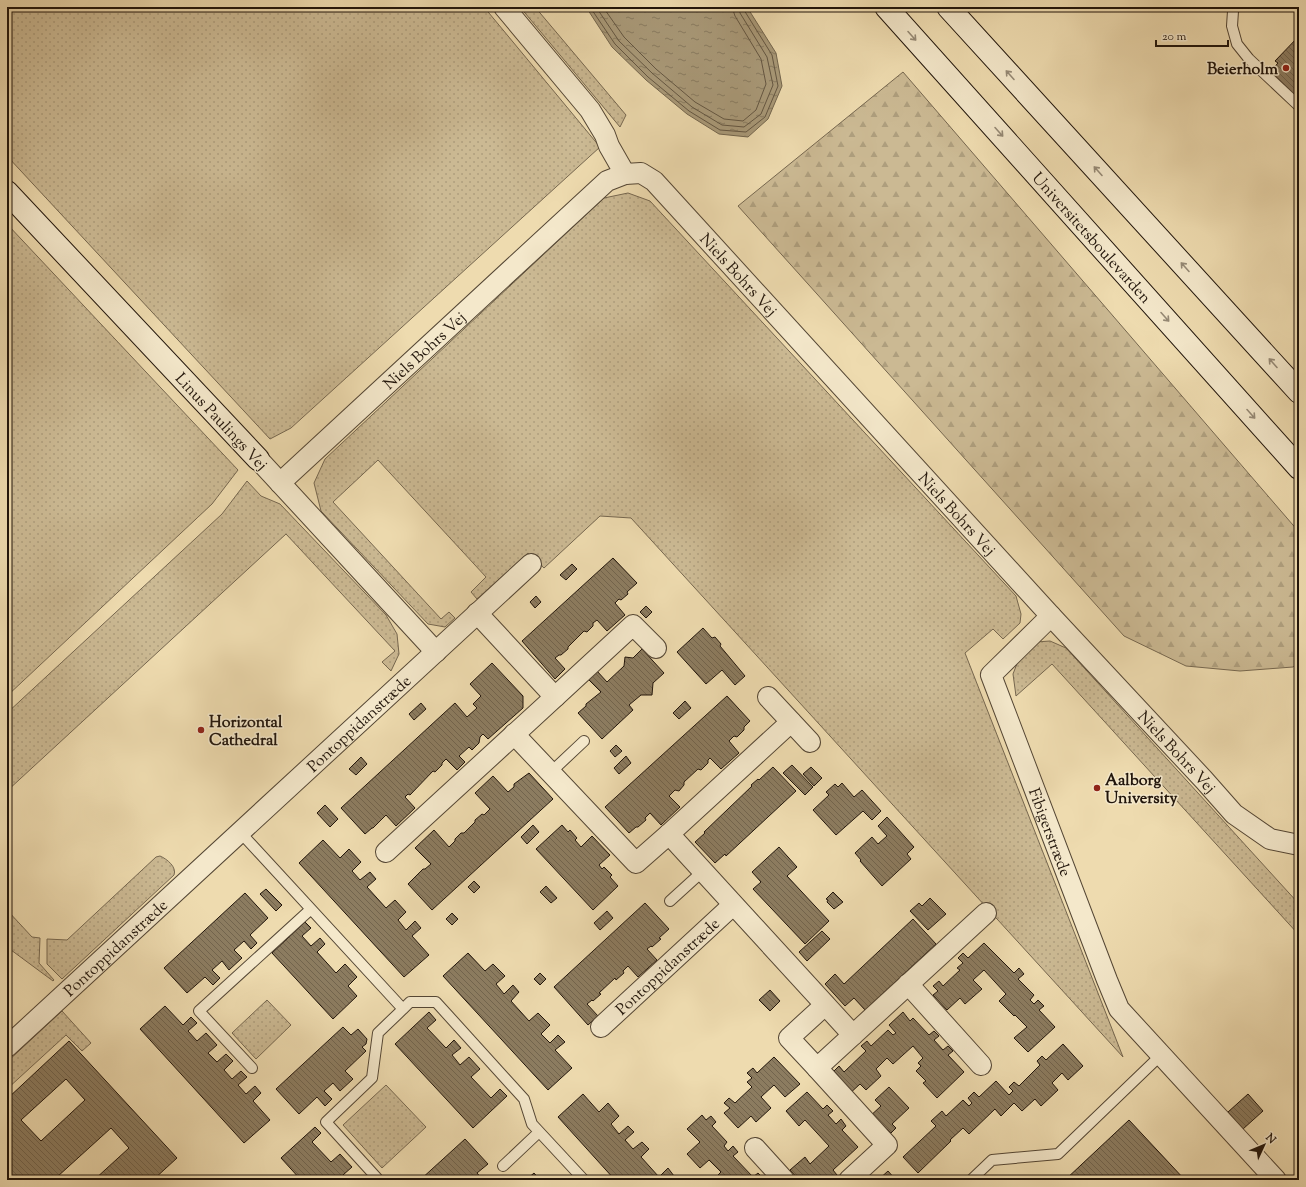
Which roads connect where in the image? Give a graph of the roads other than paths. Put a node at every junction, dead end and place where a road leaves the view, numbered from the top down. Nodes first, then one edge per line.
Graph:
1 (504, 7) edge
2 (886, 7) edge
3 (948, 7) edge
4 (1235, 7) edge
5 (1299, 106) edge
6 (625, 174) junction
7 (7, 192) edge
8 (1299, 392) edge
9 (258, 459) joint
10 (1299, 468) edge
11 (280, 483) junction
12 (531, 564) dead end
13 (477, 613) junction
14 (1051, 616) junction
15 (656, 648) dead end
16 (436, 652) junction
17 (768, 696) dead end
18 (555, 697) junction
19 (791, 722) junction
20 (514, 734) junction
21 (584, 741) dead end
22 (810, 742) dead end
23 (550, 773) junction
24 (240, 832) junction
25 (669, 834) junction
26 (1299, 845) edge
27 (386, 852) dead end
28 (703, 872) junction
29 (670, 901) dead end
30 (733, 905) junction
31 (311, 909) junction
32 (986, 913) dead end
33 (908, 984) junction
34 (825, 1005) junction
35 (403, 1009) junction
36 (601, 1028) dead end
37 (853, 1035) junction
38 (7, 1046) edge
39 (1161, 1055) junction
40 (981, 1065) dead end
41 (252, 1068) dead end
42 (817, 1068) junction
43 (539, 1132) junction
44 (755, 1148) dead end
45 (503, 1166) dead end
46 (377, 1178) dead end
47 (584, 1180) edge
48 (784, 1180) edge
49 (849, 1180) edge
50 (971, 1180) edge
51 (1276, 1180) edge

1 - 6 street
2 -> 10 main road, Universitetsboulevarden
8 -> 3 main road
4 - 5 lane
6 - 11 street, Niels Bohrs Vej
6 - 14 street, Niels Bohrs Vej
7 - 9 main road, Linus Paulings Vej
9 - 11 street, Linus Paulings Vej
11 - 16 street, Linus Paulings Vej
12 - 13 street, Pontoppidanstræde
13 - 16 street, Pontoppidanstræde
13 - 18 street
14 - 26 street, Niels Bohrs Vej
14 - 39 street, Fibigerstræde
15 - 18 street
16 - 24 street, Pontoppidanstræde
17 - 19 street
18 - 20 street
19 - 22 street
19 - 25 street
20 - 23 street
20 - 27 street
21 - 23 lane
23 - 25 street
24 - 31 lane
24 - 38 street, Pontoppidanstræde
25 - 28 street, Pontoppidanstræde
28 - 29 lane
28 - 30 street, Pontoppidanstræde
30 - 34 street, Pontoppidanstræde
30 - 36 street, Pontoppidanstræde
31 - 35 lane
31 - 41 lane
32 - 33 street
33 - 37 street
33 - 40 street
34 - 37 street, Pontoppidanstræde
34 - 42 street
35 - 43 lane
35 - 46 lane
37 - 42 street
39 - 50 lane
39 - 51 street, Fibigerstræde
42 - 49 street
43 - 45 lane
43 - 47 lane
44 - 48 street

